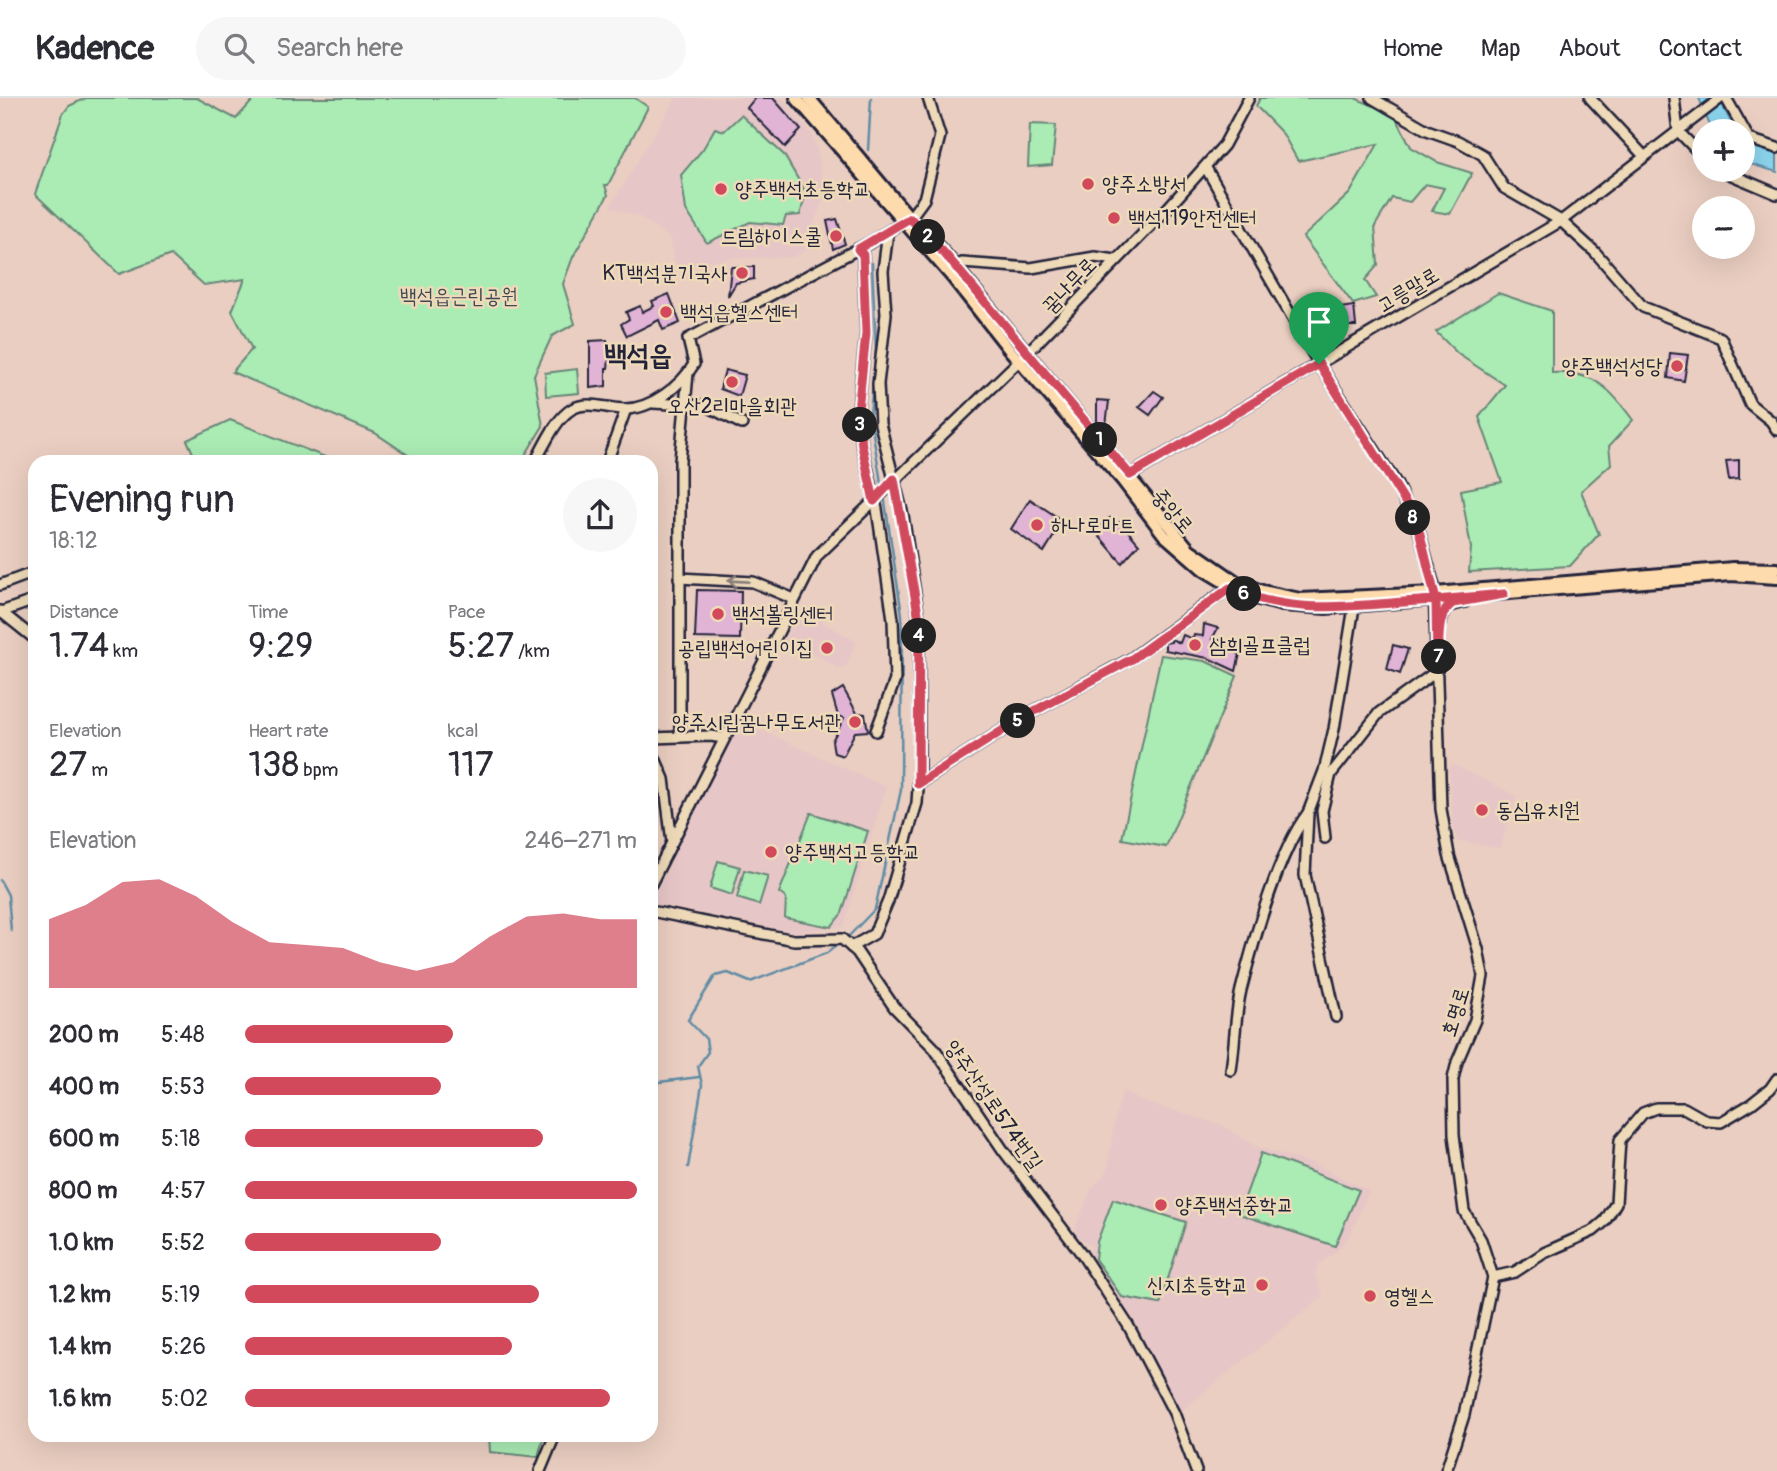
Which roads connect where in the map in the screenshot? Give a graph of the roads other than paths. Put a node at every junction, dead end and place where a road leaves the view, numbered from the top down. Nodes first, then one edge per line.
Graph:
1 (796, 98) edge
2 (809, 98) edge
3 (928, 98) edge
4 (1249, 98) edge
5 (1372, 98) edge
6 (1590, 98) edge
7 (1674, 98) edge
8 (1723, 98) edge
9 (1678, 131) junction
10 (835, 135) junction
11 (1692, 146) edge
12 (1777, 148) edge
13 (1644, 156) junction
14 (1206, 168) junction
15 (1748, 182) edge
16 (1777, 194) edge
17 (906, 220) junction
18 (1560, 221) junction
19 (885, 234) junction
20 (858, 249) junction
21 (1116, 260) junction
22 (956, 267) junction
23 (1023, 357) junction
24 (1319, 364) junction
25 (688, 373) junction
26 (653, 403) junction
27 (686, 407) junction
28 (626, 409) junction
29 (741, 424) dead end
30 (1777, 430) edge
31 (539, 455) edge
32 (610, 455) edge
33 (1130, 475) junction
34 (894, 479) junction
35 (875, 500) junction
36 (1777, 569) edge
37 (28, 575) edge
38 (679, 578) junction
39 (1777, 578) edge
40 (0, 585) edge
41 (1233, 585) junction
42 (1504, 594) junction
43 (1435, 596) junction
44 (794, 599) junction
45 (1355, 601) junction
46 (28, 602) edge
47 (0, 611) edge
48 (28, 633) edge
49 (1437, 667) junction
50 (876, 731) dead end
51 (680, 737) junction
52 (658, 738) edge
53 (723, 738) junction
54 (658, 765) edge
55 (918, 784) junction
56 (1308, 813) junction
57 (1325, 838) dead end
58 (672, 842) junction
59 (658, 870) edge
60 (658, 912) edge
61 (847, 944) junction
62 (1336, 1017) dead end
63 (1231, 1070) dead end
64 (1777, 1079) edge
65 (1493, 1277) junction
66 (552, 1442) edge
67 (540, 1471) edge
68 (1196, 1471) edge
69 (1446, 1471) edge

1 - 10 main road, 중앙로
2 - 10 main road, 중앙로
3 - 17 street
4 - 14 street, 꿈나무로
5 - 18 street
6 - 13 street
7 - 9 street
8 - 9 street, 고릉말로
8 - 12 street
9 - 11 street
9 - 13 street, 고릉말로
10 - 17 main road, 중앙로
13 - 18 street, 고릉말로
14 - 21 street, 꿈나무로
14 - 24 street
15 - 16 street
17 - 19 street
17 - 22 main road, 중앙로
17 - 23 main road, 중앙로
18 - 24 street, 고릉말로
18 - 30 street
19 - 20 street
19 - 34 street
20 - 25 street
20 - 35 street
21 - 22 street
21 - 23 street, 꿈나무로
22 - 23 main road, 중앙로
23 - 33 main road, 중앙로
23 - 34 street, 꿈나무로
23 - 41 main road, 중앙로
24 - 33 street, 고릉말로
24 - 43 street
25 - 26 street
25 - 27 street
26 - 27 street
26 - 28 street
27 - 29 street
27 - 38 street
28 - 31 street
28 - 32 street
33 - 41 main road, 중앙로
34 - 35 street, 꿈나무로
34 - 55 street
35 - 44 street
35 - 50 street
36 - 43 main road, 중앙로
37 - 40 street
44 -> 38 street
38 - 51 street
39 - 42 main road, 중앙로
41 - 45 main road, 중앙로
41 - 55 street
42 - 43 main road, 중앙로
42 - 49 street
43 - 45 main road, 중앙로
43 - 49 street, 호명로
44 - 53 street
45 - 56 street
46 - 47 street
47 - 48 street
49 - 57 street
49 - 65 street, 호명로
51 - 52 street
51 - 53 street
53 - 58 street
54 - 58 street
55 - 61 street
56 - 62 street
56 - 63 street
58 - 59 street
60 - 61 street
61 - 68 street, 양주산성로574번길
64 - 65 street
65 - 69 street, 호명로
66 - 67 street

